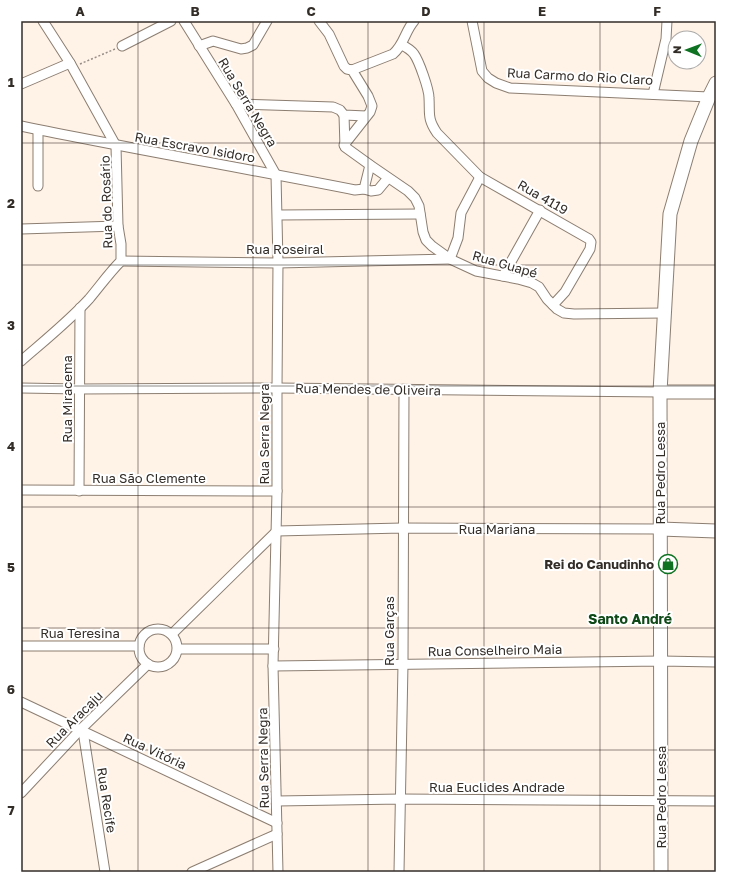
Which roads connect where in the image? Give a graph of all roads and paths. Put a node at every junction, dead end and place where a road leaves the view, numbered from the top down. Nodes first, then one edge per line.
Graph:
1 (44, 21) edge
2 (171, 21) edge
3 (184, 21) edge
4 (267, 21) edge
5 (319, 21) edge
6 (414, 21) edge
7 (471, 21) edge
8 (666, 21) edge
9 (402, 45) junction
10 (122, 46) joint
11 (199, 46) junction
12 (71, 65) junction
13 (352, 70) junction
14 (716, 83) edge
15 (21, 84) edge
16 (653, 94) junction
17 (709, 96) junction
18 (236, 104) junction
19 (344, 115) junction
20 (366, 116) junction
21 (21, 126) edge
22 (38, 130) junction
23 (344, 145) junction
24 (116, 146) junction
25 (370, 165) junction
26 (276, 174) junction
27 (480, 177) junction
28 (388, 178) junction
29 (38, 186) dead end
30 (364, 189) junction
31 (540, 210) junction
32 (420, 214) junction
33 (278, 215) junction
34 (118, 226) junction
35 (21, 229) edge
36 (450, 259) junction
37 (121, 261) junction
38 (278, 263) junction
39 (504, 276) junction
40 (553, 305) junction
41 (80, 308) junction
42 (664, 313) junction
43 (21, 361) edge
44 (21, 388) edge
45 (277, 388) junction
46 (80, 389) junction
47 (404, 389) junction
48 (660, 392) junction
49 (716, 392) edge
50 (21, 490) edge
51 (79, 491) junction
52 (278, 491) junction
53 (402, 528) junction
54 (660, 529) junction
55 (277, 531) junction
56 (716, 531) edge
57 (172, 634) junction
58 (21, 646) edge
59 (139, 646) junction
60 (178, 649) junction
61 (274, 649) junction
62 (660, 661) junction
63 (716, 662) edge
64 (148, 664) junction
65 (403, 664) junction
66 (274, 666) junction
67 (21, 702) edge
68 (82, 730) junction
69 (21, 793) edge
70 (401, 799) junction
71 (277, 801) junction
72 (716, 801) edge
73 (660, 802) junction
74 (277, 824) junction
75 (277, 834) junction
76 (105, 872) edge
77 (192, 872) edge
78 (278, 872) edge
79 (399, 872) edge
80 (661, 872) edge

1 - 12 street, Rua do Rosário
2 - 10 street
3 - 11 street, Rua Serra Negra
4 - 11 street
5 - 13 street
6 - 9 street
7 - 16 street, Rua Carmo do Rio Claro
8 - 16 street
9 - 13 street
9 - 27 street, Rua 4119
10 - 12 path
11 - 18 street, Rua Serra Negra
12 - 15 street
12 - 24 street, Rua do Rosário
13 - 20 street
14 - 17 street, Rua Pedro Lessa
16 - 17 street, Rua Carmo do Rio Claro
17 - 42 street, Rua Pedro Lessa
18 - 19 street
18 - 26 street, Rua Serra Negra
19 - 20 street
19 - 23 street
20 - 23 street
21 - 22 street, Rua Escravo Isidoro
22 - 24 street, Rua Escravo Isidoro
22 - 29 street
23 - 25 street, Rua Guapé
24 - 26 street, Rua Escravo Isidoro
24 - 34 street, Rua do Rosário
25 - 28 street, Rua Guapé
25 - 30 street
26 - 30 street, Rua Escravo Isidoro
26 - 33 street, Rua Serra Negra
27 - 31 street, Rua 4119
27 - 36 street
28 - 30 street, Rua Escravo Isidoro
28 - 32 street, Rua Guapé
31 - 39 street
31 - 40 street, Rua 4119
32 - 33 street
32 - 36 street, Rua Guapé
33 - 38 street, Rua Serra Negra
34 - 35 street
34 - 37 street, Rua do Rosário
36 - 38 street, Rua Roseiral
36 - 39 street, Rua Guapé
37 - 38 street, Rua Roseiral
37 - 41 street, Rua do Rosário
38 - 45 street, Rua Serra Negra
39 - 40 street, Rua Guapé
40 - 42 street, Rua Guapé
41 - 43 street, Rua do Rosário
41 - 46 street, Rua Miracema
42 - 48 street, Rua Pedro Lessa
44 - 46 street, Rua Mendes de Oliveira
45 - 46 street, Rua Mendes de Oliveira
45 - 47 street, Rua Mendes de Oliveira
45 - 52 street, Rua Serra Negra
46 - 51 street, Rua Miracema
47 - 48 street, Rua Mendes de Oliveira
47 - 53 street, Rua Garças
48 - 49 street, Rua Mendes de Oliveira
48 - 54 street, Rua Pedro Lessa
50 - 51 street, Rua São Clemente
51 - 52 street, Rua São Clemente
52 - 55 street, Rua Serra Negra
53 - 54 street, Rua Mariana
53 - 55 street, Rua Mariana
53 - 65 street, Rua Garças
54 - 56 street, Rua Mariana
54 - 62 street, Rua Pedro Lessa
55 - 57 street
55 - 61 street, Rua Serra Negra
57 - 59 street
57 - 60 street
58 - 59 street, Rua Teresina
59 - 64 street
60 - 61 street
60 - 64 street
61 - 66 street, Rua Serra Negra
62 - 63 street, Rua Conselheiro Maia
62 - 65 street, Rua Conselheiro Maia
62 - 73 street, Rua Pedro Lessa
64 - 68 street, Rua Aracaju
65 - 66 street, Rua Conselheiro Maia
65 - 70 street, Rua Garças
66 - 71 street, Rua Serra Negra
67 - 68 street, Rua Vitória
68 - 69 street, Rua Aracaju
68 - 74 street, Rua Vitória
68 - 76 street, Rua Recife
70 - 71 street, Rua Euclides Andrade
70 - 73 street, Rua Euclides Andrade
70 - 79 street, Rua Garças
71 - 74 street, Rua Serra Negra
72 - 73 street, Rua Euclides Andrade
73 - 80 street, Rua Pedro Lessa
74 - 75 street, Rua Serra Negra
75 - 77 street
75 - 78 street, Rua Serra Negra

